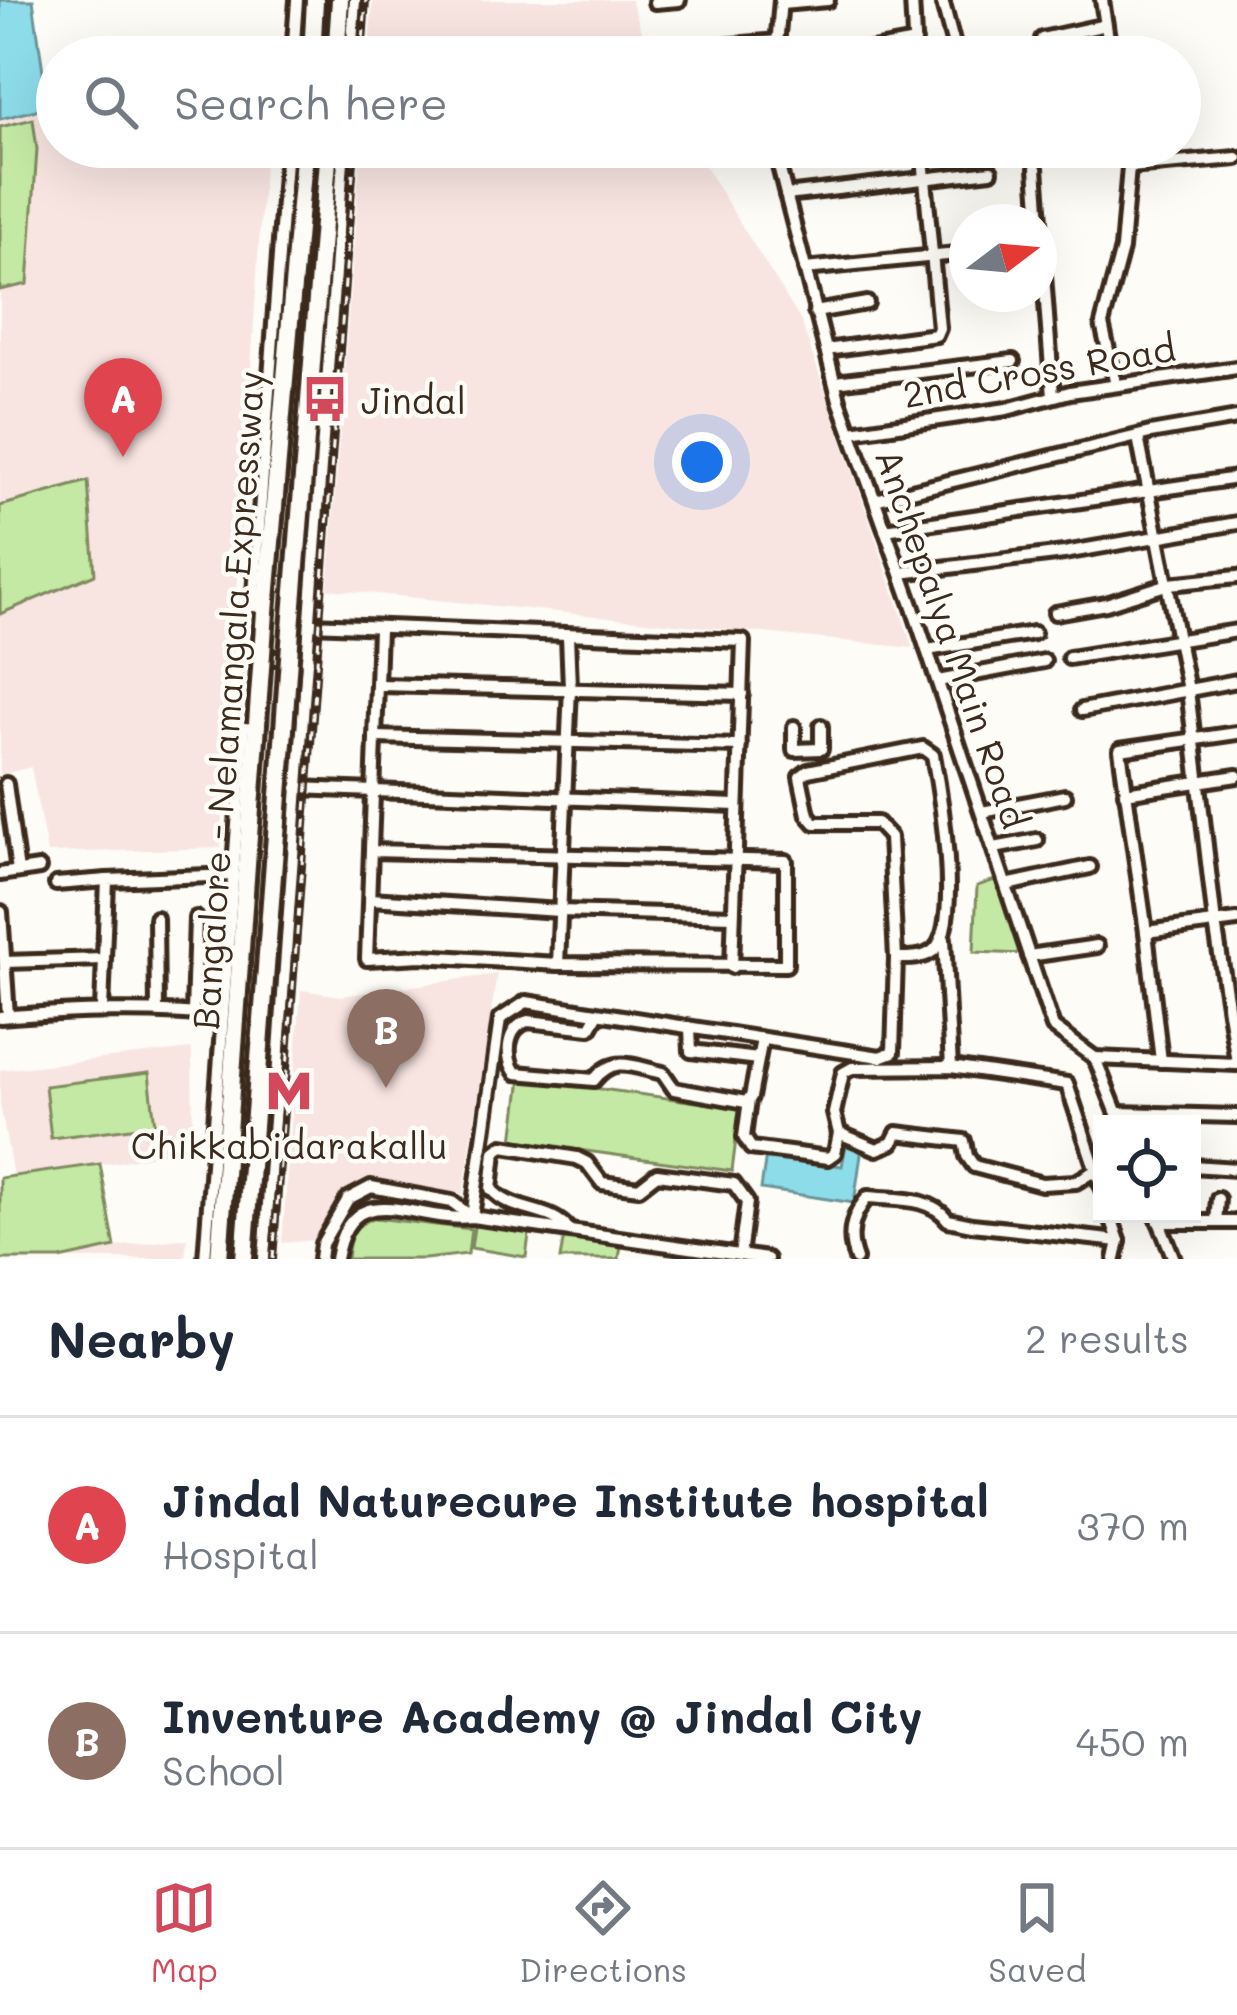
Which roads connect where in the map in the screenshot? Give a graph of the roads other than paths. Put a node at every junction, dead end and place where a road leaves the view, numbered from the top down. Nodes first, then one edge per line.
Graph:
1 (297, 0) edge
2 (315, 0) edge
3 (340, 0) edge
4 (355, 0) edge
5 (679, 0) edge
6 (828, 0) edge
7 (912, 0) edge
8 (942, 0) edge
9 (1102, 0) edge
10 (655, 2) edge
11 (781, 2) edge
12 (1106, 25) junction
13 (294, 36) edge
14 (313, 36) edge
15 (337, 36) edge
16 (352, 36) edge
17 (778, 36) edge
18 (915, 36) edge
19 (951, 36) edge
20 (1056, 36) edge
21 (1108, 36) edge
22 (1237, 158) edge
23 (1201, 161) edge
24 (285, 168) edge
25 (303, 168) edge
26 (327, 168) edge
27 (343, 168) edge
28 (779, 168) edge
29 (924, 168) edge
30 (1036, 168) dead end
31 (1129, 168) edge
32 (991, 171) dead end
33 (925, 179) junction
34 (786, 195) junction
35 (949, 254) edge
36 (932, 255) junction
37 (805, 269) junction
38 (867, 303) dead end
39 (815, 312) junction
40 (826, 350) junction
41 (1013, 361) dead end
42 (1237, 368) edge
43 (835, 382) junction
44 (1116, 385) junction
45 (1053, 396) junction
46 (1237, 418) edge
47 (851, 432) junction
48 (1138, 437) junction
49 (1237, 478) edge
50 (1150, 493) junction
51 (875, 500) junction
52 (1237, 524) edge
53 (885, 530) junction
54 (1158, 536) junction
55 (901, 573) junction
56 (1237, 577) edge
57 (1169, 584) junction
58 (1054, 613) dead end
59 (310, 624) junction
60 (379, 628) junction
61 (1237, 631) edge
62 (1034, 633) dead end
63 (568, 636) junction
64 (1180, 641) junction
65 (927, 650) junction
66 (250, 656) junction
67 (1070, 658) dead end
68 (308, 660) junction
69 (1044, 662) dead end
70 (249, 681) junction
71 (938, 681) junction
72 (1237, 681) edge
73 (306, 683) junction
74 (380, 685) junction
75 (570, 687) junction
76 (1188, 690) junction
77 (742, 694) junction
78 (1082, 710) dead end
79 (821, 726) dead end
80 (794, 727) dead end
81 (1237, 733) edge
82 (375, 737) junction
83 (1192, 740) junction
84 (566, 741) junction
85 (740, 746) junction
86 (820, 749) junction
87 (824, 768) junction
88 (1237, 776) edge
89 (1197, 781) junction
90 (5, 784) dead end
91 (297, 788) junction
92 (374, 792) junction
93 (1125, 793) junction
94 (1065, 796) dead end
95 (565, 798) junction
96 (736, 805) junction
97 (982, 812) junction
98 (1037, 840) dead end
99 (994, 848) junction
100 (371, 851) junction
101 (562, 856) junction
102 (736, 860) junction
103 (1090, 867) dead end
104 (39, 868) dead end
105 (18, 871) junction
106 (0, 874) edge
107 (234, 875) junction
108 (107, 880) junction
109 (56, 884) dead end
110 (1006, 884) junction
111 (370, 899) junction
112 (560, 911) junction
113 (2, 912) edge
114 (733, 916) junction
115 (196, 918) dead end
116 (156, 919) dead end
117 (1237, 920) edge
118 (1215, 923) junction
119 (1146, 932) junction
120 (944, 936) junction
121 (1096, 946) dead end
122 (1029, 956) junction
123 (896, 958) junction
124 (103, 959) junction
125 (5, 962) junction
126 (558, 964) junction
127 (732, 967) junction
128 (102, 1010) junction
129 (157, 1010) junction
130 (194, 1012) junction
131 (598, 1014) junction
132 (4, 1016) edge
133 (222, 1016) junction
134 (690, 1028) junction
135 (762, 1039) junction
136 (1095, 1058) junction
137 (758, 1059) junction
138 (1161, 1060) junction
139 (1237, 1063) edge
140 (951, 1067) junction
141 (749, 1100) junction
142 (1117, 1115) edge
143 (1237, 1116) edge
144 (1201, 1117) edge
145 (839, 1133) junction
146 (1093, 1161) edge
147 (1201, 1167) edge
148 (1237, 1169) edge
149 (1093, 1172) edge
150 (1218, 1199) dead end
151 (472, 1216) junction
152 (1201, 1221) edge
153 (1216, 1222) junction
154 (1237, 1222) edge
155 (1113, 1223) edge
156 (1160, 1223) edge
157 (569, 1230) junction
158 (1119, 1241) junction
159 (740, 1255) junction
160 (760, 1258) edge
161 (205, 1259) edge
162 (219, 1259) edge
163 (244, 1259) edge
164 (264, 1259) edge
165 (320, 1259) edge
166 (336, 1259) edge
167 (856, 1259) edge
168 (1115, 1259) edge
169 (1174, 1259) edge

1 - 13 street
2 - 14 highway
3 - 15 highway
4 - 16 street
5 - 10 street
6 - 11 street
7 - 18 street
8 - 19 street
9 - 12 street
11 - 17 street
12 - 20 street
12 - 21 street
22 - 23 street
24 - 66 street
25 - 162 highway, Bangalore - Nelamangala Expressway, bridge
26 - 163 highway, Bangalore - Nelamangala Expressway, bridge
27 - 59 street
28 - 34 street, Anchepalya Main Road
29 - 33 street
30 - 45 street
31 - 44 street
32 - 33 street
33 - 34 street
33 - 36 street
34 - 37 street, Anchepalya Main Road
35 - 36 street
36 - 37 street
36 - 40 street
37 - 39 street, Anchepalya Main Road
38 - 39 street
39 - 40 street, Anchepalya Main Road
40 - 43 street, Anchepalya Main Road
41 - 43 street
42 - 44 street, 2nd Cross Road
43 - 47 street, Anchepalya Main Road
44 - 45 street, 2nd Cross Road
45 - 47 street, 2nd Cross Road
46 - 48 street
47 - 51 street, Anchepalya Main Road
48 - 50 street
48 - 51 street
49 - 50 street
50 - 53 street
50 - 54 street
51 - 53 street, Anchepalya Main Road
52 - 54 street
53 - 55 street, Anchepalya Main Road
54 - 55 street
54 - 57 street
55 - 65 street, Anchepalya Main Road
56 - 57 street
57 - 58 street
57 - 64 street
59 - 60 street
59 - 68 street
60 - 63 street
60 - 74 street
61 - 64 street
62 - 65 street
63 - 75 street
63 - 77 street
64 - 67 street
64 - 76 street
65 - 71 street, Anchepalya Main Road
66 - 68 street
66 - 70 street
68 - 73 street
69 - 71 street
70 - 73 street
70 - 107 street
71 - 97 street, Anchepalya Main Road
72 - 76 street
73 - 91 street
74 - 75 street
74 - 82 street
75 - 77 street
75 - 84 street
76 - 78 street
76 - 83 street
77 - 85 street
79 - 86 street
80 - 86 street
81 - 83 street
82 - 84 street
82 - 92 street
83 - 89 street
83 - 93 street
84 - 85 street
84 - 95 street
85 - 96 street
86 - 87 street
87 - 120 street
87 - 123 street
88 - 89 street
89 - 93 street
89 - 118 street
90 - 105 street
91 - 92 street
91 - 164 street
92 - 95 street
92 - 100 street
93 - 119 street
94 - 97 street
95 - 96 street
95 - 101 street
96 - 102 street
97 - 99 street, Anchepalya Main Road
98 - 99 street
99 - 110 street, Anchepalya Main Road
100 - 101 street
100 - 111 street
101 - 102 street
101 - 112 street
102 - 114 street
102 - 127 street
103 - 110 street
104 - 105 street
105 - 106 street
107 - 108 street
107 - 133 street
108 - 109 street
108 - 124 street
110 - 122 street, Anchepalya Main Road
111 - 112 street
111 - 126 street
112 - 114 street
112 - 126 street
113 - 125 street
114 - 127 street
115 - 130 street
116 - 129 street
117 - 118 street
118 - 119 street
118 - 139 street
119 - 138 street
120 - 123 street
120 - 140 street
121 - 122 street
122 - 136 street, Anchepalya Main Road
123 - 135 street
124 - 125 street
124 - 128 street
125 - 132 street
126 - 127 street
128 - 129 street
128 - 132 street
129 - 130 street
130 - 133 street
131 - 134 street
131 - 141 street
131 - 151 street
133 - 161 street
134 - 135 street
134 - 137 street
135 - 137 street
136 - 138 street
136 - 142 street, Anchepalya Main Road
137 - 141 street
138 - 139 street
140 - 145 street
140 - 146 street
141 - 145 street
143 - 144 street
145 - 149 street
147 - 148 street
150 - 153 street
151 - 157 street
151 - 165 street
151 - 166 street
152 - 153 street
153 - 154 street
155 - 158 street
156 - 169 street
157 - 159 street
157 - 159 street
158 - 167 street
158 - 168 street
159 - 160 street

